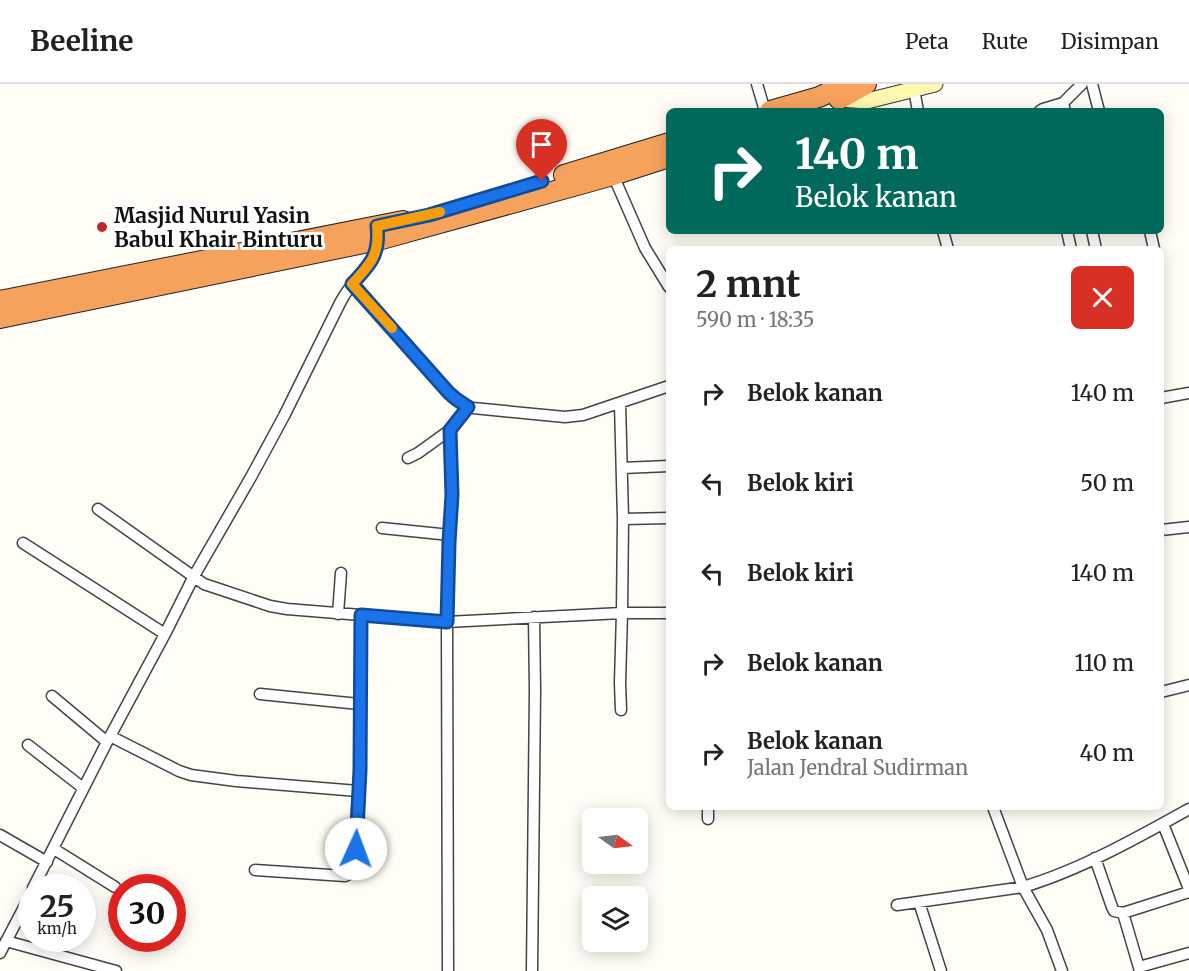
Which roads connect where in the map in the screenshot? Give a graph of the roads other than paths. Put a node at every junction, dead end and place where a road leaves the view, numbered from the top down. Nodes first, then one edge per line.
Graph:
1 (757, 84) edge
2 (866, 84) edge
3 (934, 84) edge
4 (1082, 84) edge
5 (1092, 84) edge
6 (913, 86) edge
7 (840, 91) edge
8 (1064, 107) edge
9 (764, 108) edge
10 (780, 108) edge
11 (813, 108) edge
12 (917, 108) edge
13 (1098, 108) edge
14 (666, 144) edge
15 (666, 158) edge
16 (613, 175) junction
17 (405, 227) junction
18 (378, 233) junction
19 (666, 282) edge
20 (352, 284) junction
21 (0, 302) edge
22 (0, 318) edge
23 (666, 387) edge
24 (1189, 393) edge
25 (1164, 397) edge
26 (620, 403) junction
27 (468, 407) junction
28 (450, 430) junction
29 (408, 458) dead end
30 (666, 466) edge
31 (622, 468) junction
32 (98, 509) dead end
33 (666, 518) edge
34 (622, 519) junction
35 (1189, 527) edge
36 (382, 528) dead end
37 (1164, 530) edge
38 (450, 535) junction
39 (23, 543) dead end
40 (341, 573) dead end
41 (194, 576) junction
42 (622, 613) junction
43 (666, 613) edge
44 (338, 614) junction
45 (361, 615) junction
46 (534, 617) junction
47 (447, 622) junction
48 (165, 634) junction
49 (1189, 685) edge
50 (1164, 691) edge
51 (260, 694) dead end
52 (52, 696) dead end
53 (359, 704) junction
54 (621, 710) dead end
55 (108, 739) junction
56 (28, 745) dead end
57 (83, 788) junction
58 (358, 791) junction
59 (1189, 809) edge
60 (708, 810) edge
61 (994, 810) edge
62 (708, 819) dead end
63 (1163, 824) junction
64 (0, 835) edge
65 (54, 849) junction
66 (1095, 858) junction
67 (47, 862) junction
68 (255, 870) dead end
69 (41, 874) edge
70 (108, 883) edge
71 (1023, 887) junction
72 (1189, 891) edge
73 (919, 902) junction
74 (897, 905) dead end
75 (1123, 913) junction
76 (18, 917) edge
77 (6, 941) junction
78 (0, 953) edge
79 (1189, 953) edge
80 (1140, 969) edge
81 (116, 971) edge
82 (448, 971) edge
83 (532, 971) edge
84 (938, 971) edge
85 (1062, 971) edge

1 - 9 street
2 - 7 highway
3 - 6 street
4 - 8 street
5 - 13 street
6 - 7 street
6 - 12 street
7 - 10 highway
7 - 11 highway
14 - 17 highway
15 - 16 highway
16 - 17 highway
16 - 19 street
17 - 18 highway
18 - 20 street
18 - 21 highway
18 - 22 highway
20 - 27 street
20 - 41 street
23 - 26 street
24 - 25 street
26 - 27 street
26 - 31 street
27 - 28 street
28 - 29 street
28 - 38 street
30 - 31 street
31 - 34 street
32 - 41 street
33 - 34 street
34 - 42 street
35 - 37 street
36 - 38 street
38 - 47 street
39 - 48 street
40 - 44 street
41 - 44 street
41 - 48 street
42 - 43 street
42 - 46 street
42 - 54 street
44 - 45 street
45 - 47 street
45 - 53 street
46 - 47 street
46 - 83 street
47 - 82 street
48 - 55 street
49 - 50 street
51 - 53 street
52 - 55 street
53 - 58 street
55 - 57 street
55 - 58 street
56 - 57 street
57 - 65 street
58 - 68 street
59 - 63 street
60 - 62 street
61 - 71 street
63 - 66 street
63 - 72 street
64 - 67 street
65 - 67 street
65 - 70 street
66 - 71 street
66 - 75 street
67 - 69 street
71 - 73 street
71 - 85 street
72 - 75 street
73 - 74 street
73 - 84 street
75 - 80 street
76 - 77 street
77 - 78 street
77 - 81 street
79 - 80 street

